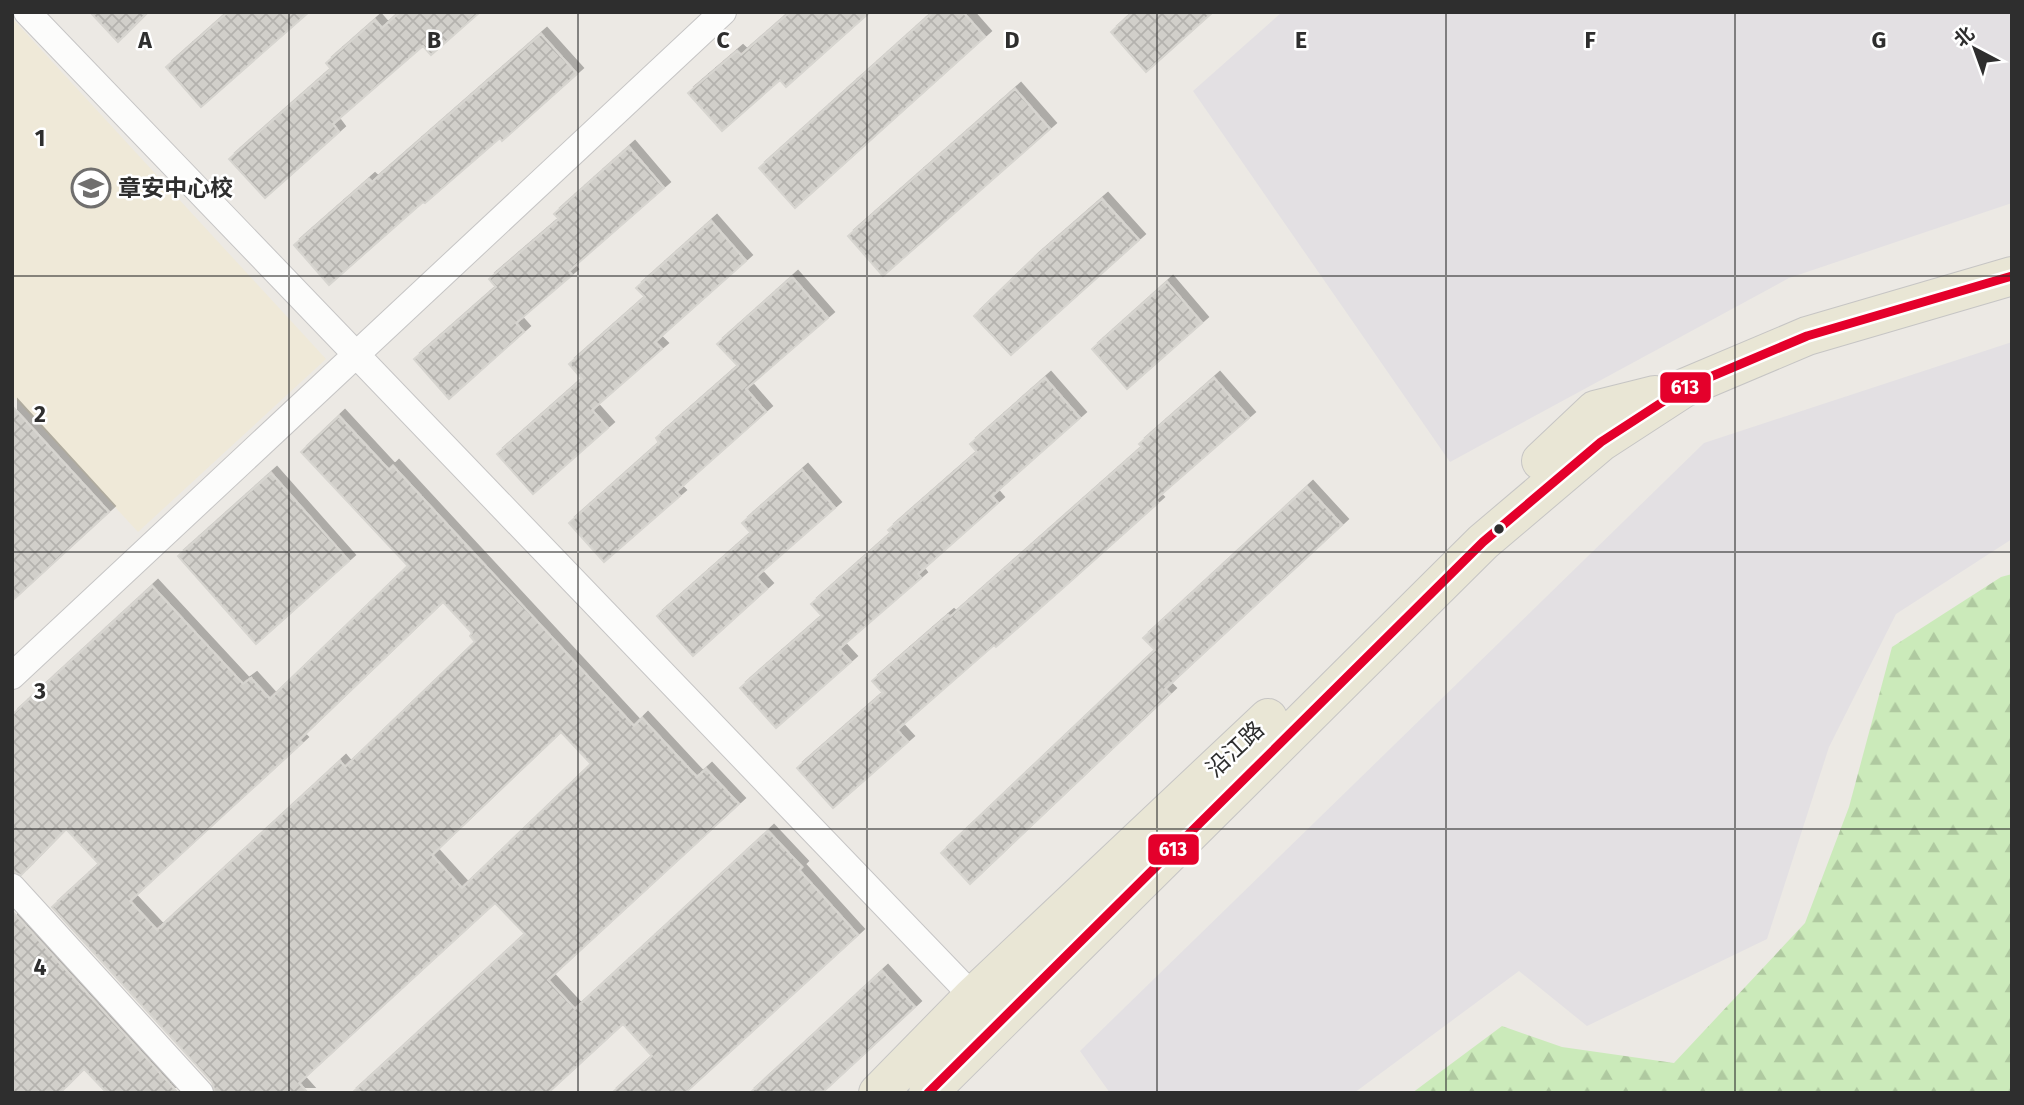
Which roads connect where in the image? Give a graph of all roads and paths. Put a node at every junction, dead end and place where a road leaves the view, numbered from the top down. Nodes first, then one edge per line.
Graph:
1 (27, 12) edge
2 (723, 12) edge
3 (2012, 276) edge
4 (355, 356) junction
5 (12, 676) edge
6 (12, 887) edge
7 (985, 1009) junction
8 (200, 1093) edge
9 (878, 1093) edge
10 (928, 1093) edge

1 - 4 street
2 - 4 street
3 - 7 main road, 沿江路
4 - 5 street
4 - 7 street
6 - 8 street
7 - 9 main road, 沿江路
7 - 10 main road, 沿江路

